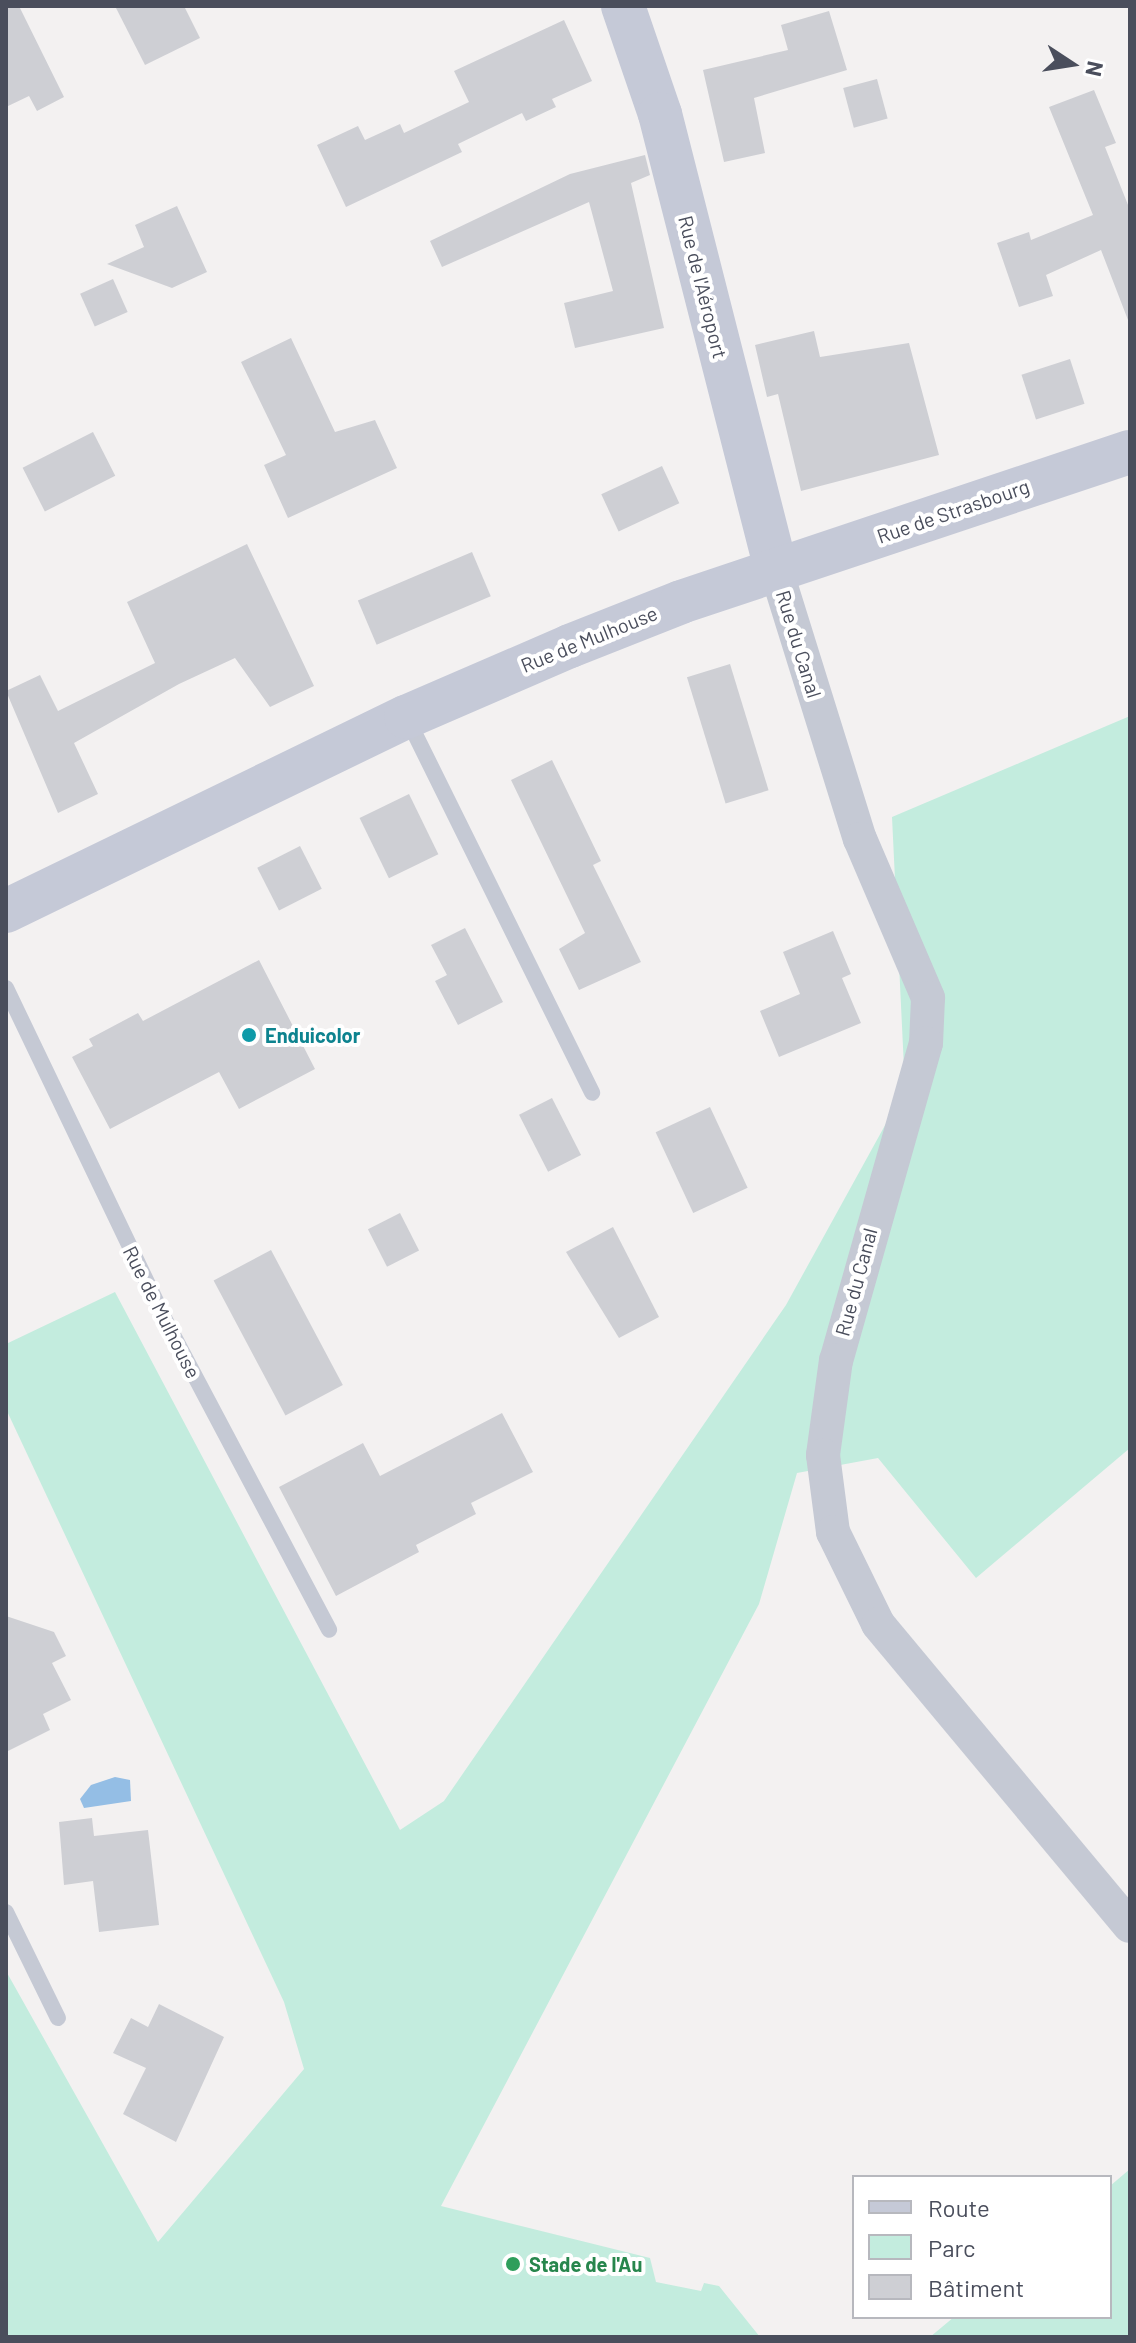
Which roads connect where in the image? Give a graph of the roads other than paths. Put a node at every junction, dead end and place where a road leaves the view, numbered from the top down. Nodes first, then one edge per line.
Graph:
1 (623, 6) edge
2 (1130, 452) edge
3 (776, 570) junction
4 (406, 717) junction
5 (6, 911) edge
6 (6, 988) edge
7 (592, 1093) dead end
8 (329, 1630) dead end
9 (6, 1912) edge
10 (1130, 1926) edge
11 (58, 2018) dead end

1 - 3 main road, Rue de l'Aéroport
2 - 3 main road, Rue de Strasbourg
3 - 4 main road, Rue de Mulhouse
3 - 10 street, Rue du Canal
4 - 5 main road, Rue de Mulhouse
4 - 7 lane
6 - 8 lane, Rue de Mulhouse
9 - 11 lane

